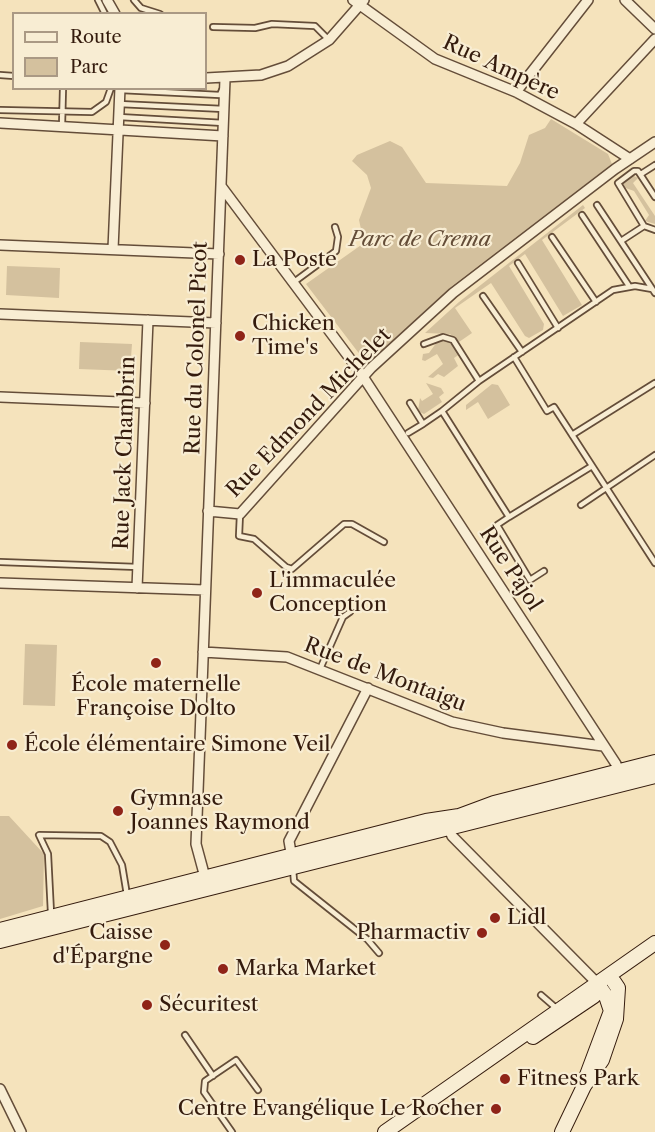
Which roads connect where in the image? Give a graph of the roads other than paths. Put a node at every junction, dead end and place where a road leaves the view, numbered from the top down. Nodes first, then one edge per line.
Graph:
1 (134, 0) edge
2 (588, 0) edge
3 (625, 0) edge
4 (359, 2) edge
5 (154, 12) edge
6 (213, 27) dead end
7 (655, 28) edge
8 (655, 39) edge
9 (329, 40) junction
10 (207, 78) edge
11 (225, 79) junction
12 (63, 90) edge
13 (116, 90) edge
14 (117, 90) edge
15 (138, 90) edge
16 (516, 92) junction
17 (120, 104) junction
18 (224, 109) junction
19 (0, 110) edge
20 (63, 112) junction
21 (119, 117) junction
22 (0, 123) edge
23 (224, 123) junction
24 (576, 124) junction
25 (62, 126) junction
26 (118, 129) junction
27 (223, 136) junction
28 (655, 142) edge
29 (630, 159) junction
30 (655, 165) edge
31 (641, 174) junction
32 (221, 186) junction
33 (655, 197) edge
34 (597, 205) dead end
35 (582, 215) dead end
36 (644, 226) junction
37 (335, 227) dead end
38 (655, 230) edge
39 (552, 237) dead end
40 (621, 241) junction
41 (0, 246) edge
42 (113, 249) junction
43 (219, 254) junction
44 (518, 263) dead end
45 (294, 282) junction
46 (629, 286) junction
47 (654, 291) edge
48 (483, 296) dead end
49 (596, 302) junction
50 (0, 314) edge
51 (148, 320) junction
52 (216, 323) junction
53 (558, 328) junction
54 (424, 344) dead end
55 (522, 352) junction
56 (514, 357) junction
57 (363, 377) junction
58 (479, 381) junction
59 (655, 383) edge
60 (0, 397) edge
61 (145, 403) junction
62 (410, 403) dead end
63 (442, 411) junction
64 (423, 424) junction
65 (408, 433) dead end
66 (572, 435) junction
67 (655, 455) edge
68 (592, 466) junction
69 (607, 489) junction
70 (581, 505) dead end
71 (208, 511) junction
72 (240, 514) junction
73 (509, 517) junction
74 (384, 542) dead end
75 (0, 562) edge
76 (655, 563) edge
77 (138, 567) junction
78 (544, 571) dead end
79 (0, 582) edge
80 (137, 588) junction
81 (205, 590) junction
82 (350, 612) dead end
83 (203, 652) junction
84 (320, 669) junction
85 (368, 688) junction
86 (603, 746) junction
87 (655, 762) edge
88 (655, 776) edge
89 (620, 778) junction
90 (446, 822) junction
91 (292, 861) junction
92 (207, 883) junction
93 (128, 898) junction
94 (54, 922) junction
95 (0, 930) edge
96 (0, 941) edge
97 (655, 943) edge
98 (379, 952) dead end
99 (655, 954) edge
100 (614, 982) junction
101 (600, 987) junction
102 (541, 995) dead end
103 (559, 1014) junction
104 (185, 1035) dead end
105 (213, 1076) junction
106 (584, 1086) junction
107 (0, 1089) edge
108 (258, 1090) dead end
109 (392, 1131) edge
110 (21, 1132) edge
111 (232, 1132) edge
112 (562, 1132) edge

1 - 5 lane
2 - 16 street
3 - 7 street
4 - 9 street
4 - 16 street, Rue Ampère
6 - 9 lane
8 - 24 street
9 - 11 street
10 - 11 street
11 - 15 lane
11 - 18 street, Rue du Colonel Picot
12 - 20 lane
13 - 20 lane
14 - 17 street
16 - 24 street, Rue Ampère
17 - 18 lane
17 - 21 street
18 - 23 street, Rue du Colonel Picot
19 - 20 lane
20 - 25 lane
21 - 23 lane
21 - 26 street
22 - 25 street
23 - 27 street, Rue du Colonel Picot
24 - 29 street, Rue Ampère
25 - 26 street
26 - 27 street
26 - 42 street
27 - 32 street, Rue du Colonel Picot
28 - 29 street, Rue Edmond Michelet
29 - 57 street, Rue Edmond Michelet
30 - 31 lane
31 - 33 lane
31 - 36 lane
32 - 43 street, Rue du Colonel Picot
32 - 45 street, Rue Pajol
34 - 40 lane
35 - 46 lane
36 - 38 lane
36 - 40 lane
37 - 45 lane
39 - 49 lane
40 - 47 lane
41 - 42 street
42 - 43 street
43 - 52 street, Rue du Colonel Picot
44 - 53 lane
45 - 57 street, Rue Pajol
46 - 47 lane
46 - 49 lane
48 - 55 lane
49 - 53 lane
50 - 51 street
51 - 52 street
51 - 61 street, Rue Jack Chambrin
52 - 71 street, Rue du Colonel Picot
53 - 55 lane
54 - 58 lane
55 - 56 lane
56 - 58 lane
56 - 66 lane
57 - 72 street, Rue Edmond Michelet
57 - 86 street, Rue Pajol
58 - 63 lane
59 - 66 lane
60 - 61 street
61 - 77 street, Rue Jack Chambrin
62 - 64 lane
63 - 64 lane
63 - 73 lane
64 - 65 lane
66 - 68 lane
67 - 69 lane
68 - 69 lane
68 - 73 lane
69 - 70 lane
69 - 76 lane
71 - 72 street, Rue Edmond Michelet
71 - 81 street, Rue du Colonel Picot
72 - 74 lane
73 - 78 lane
75 - 77 lane
77 - 80 street, Rue Jack Chambrin
79 - 80 street
80 - 81 street
81 - 83 street
82 - 84 lane
83 - 84 street, Rue de Montaigu
83 - 92 street
84 - 85 street, Rue de Montaigu
85 - 86 street, Rue de Montaigu
85 - 91 street
86 - 89 street, Rue Pajol
87 - 89 main road
88 - 89 main road
89 - 90 main road
90 - 91 main road
90 - 101 street
91 - 92 main road
91 - 98 lane
92 - 93 main road
92 - 94 main road
93 - 94 main road
93 - 94 lane
94 - 95 main road
94 - 96 main road
97 - 101 main road
99 - 100 main road
100 - 101 main road
100 - 106 main road
101 - 103 main road
101 - 106 main road
102 - 103 lane
103 - 109 main road
104 - 105 lane
105 - 108 lane
105 - 111 lane
106 - 112 main road
107 - 110 street

